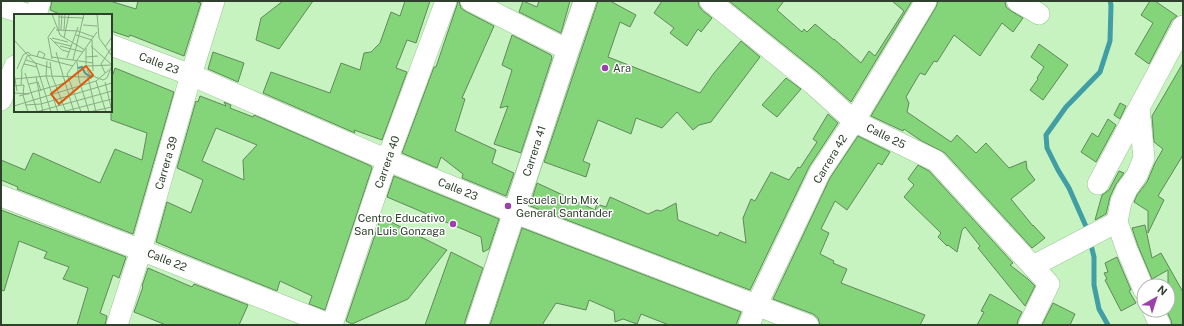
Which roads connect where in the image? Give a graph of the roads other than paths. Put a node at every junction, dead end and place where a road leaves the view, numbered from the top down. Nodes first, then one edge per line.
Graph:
1 (40, 1) edge
2 (214, 1) edge
3 (446, 1) edge
4 (471, 1) edge
5 (585, 1) edge
6 (710, 1) edge
7 (926, 1) edge
8 (1017, 1) edge
9 (1, 6) edge
10 (26, 14) edge
11 (36, 14) edge
12 (1039, 14) dead end
13 (1183, 26) edge
14 (112, 45) edge
15 (568, 50) junction
16 (14, 68) edge
17 (191, 75) junction
18 (1, 100) edge
19 (1139, 108) junction
20 (854, 121) junction
21 (387, 160) junction
22 (1098, 184) dead end
23 (1, 196) edge
24 (513, 212) junction
25 (1109, 227) junction
26 (141, 250) junction
27 (1033, 266) junction
28 (1139, 278) edge
29 (757, 304) junction
30 (117, 325) edge
31 (332, 325) edge
32 (477, 325) edge
33 (749, 325) edge
34 (808, 325) edge
35 (1029, 325) edge

1 - 11 street
2 - 17 street, Carrera 39
3 - 21 street, Carrera 40
4 - 15 street
5 - 15 street, Carrera 41
6 - 20 street, Calle 25
7 - 20 street, Carrera 42
8 - 12 street
9 - 10 street
13 - 19 street
14 - 17 street, Calle 23
15 - 24 street, Carrera 41
16 - 18 street
17 - 21 street, Calle 23
17 - 26 street, Carrera 39
19 - 22 street
19 - 25 street
20 - 27 street, Calle 25
20 - 29 street, Carrera 42
21 - 24 street, Calle 23
21 - 31 street, Carrera 40
23 - 26 street, Calle 22
24 - 29 street, Calle 23
24 - 32 street, Carrera 41
25 - 27 street
25 - 28 street
26 - 30 street, Carrera 39
26 - 31 street, Calle 22
27 - 35 street, Calle 25
29 - 33 street, Carrera 42
29 - 34 street, Calle 23

